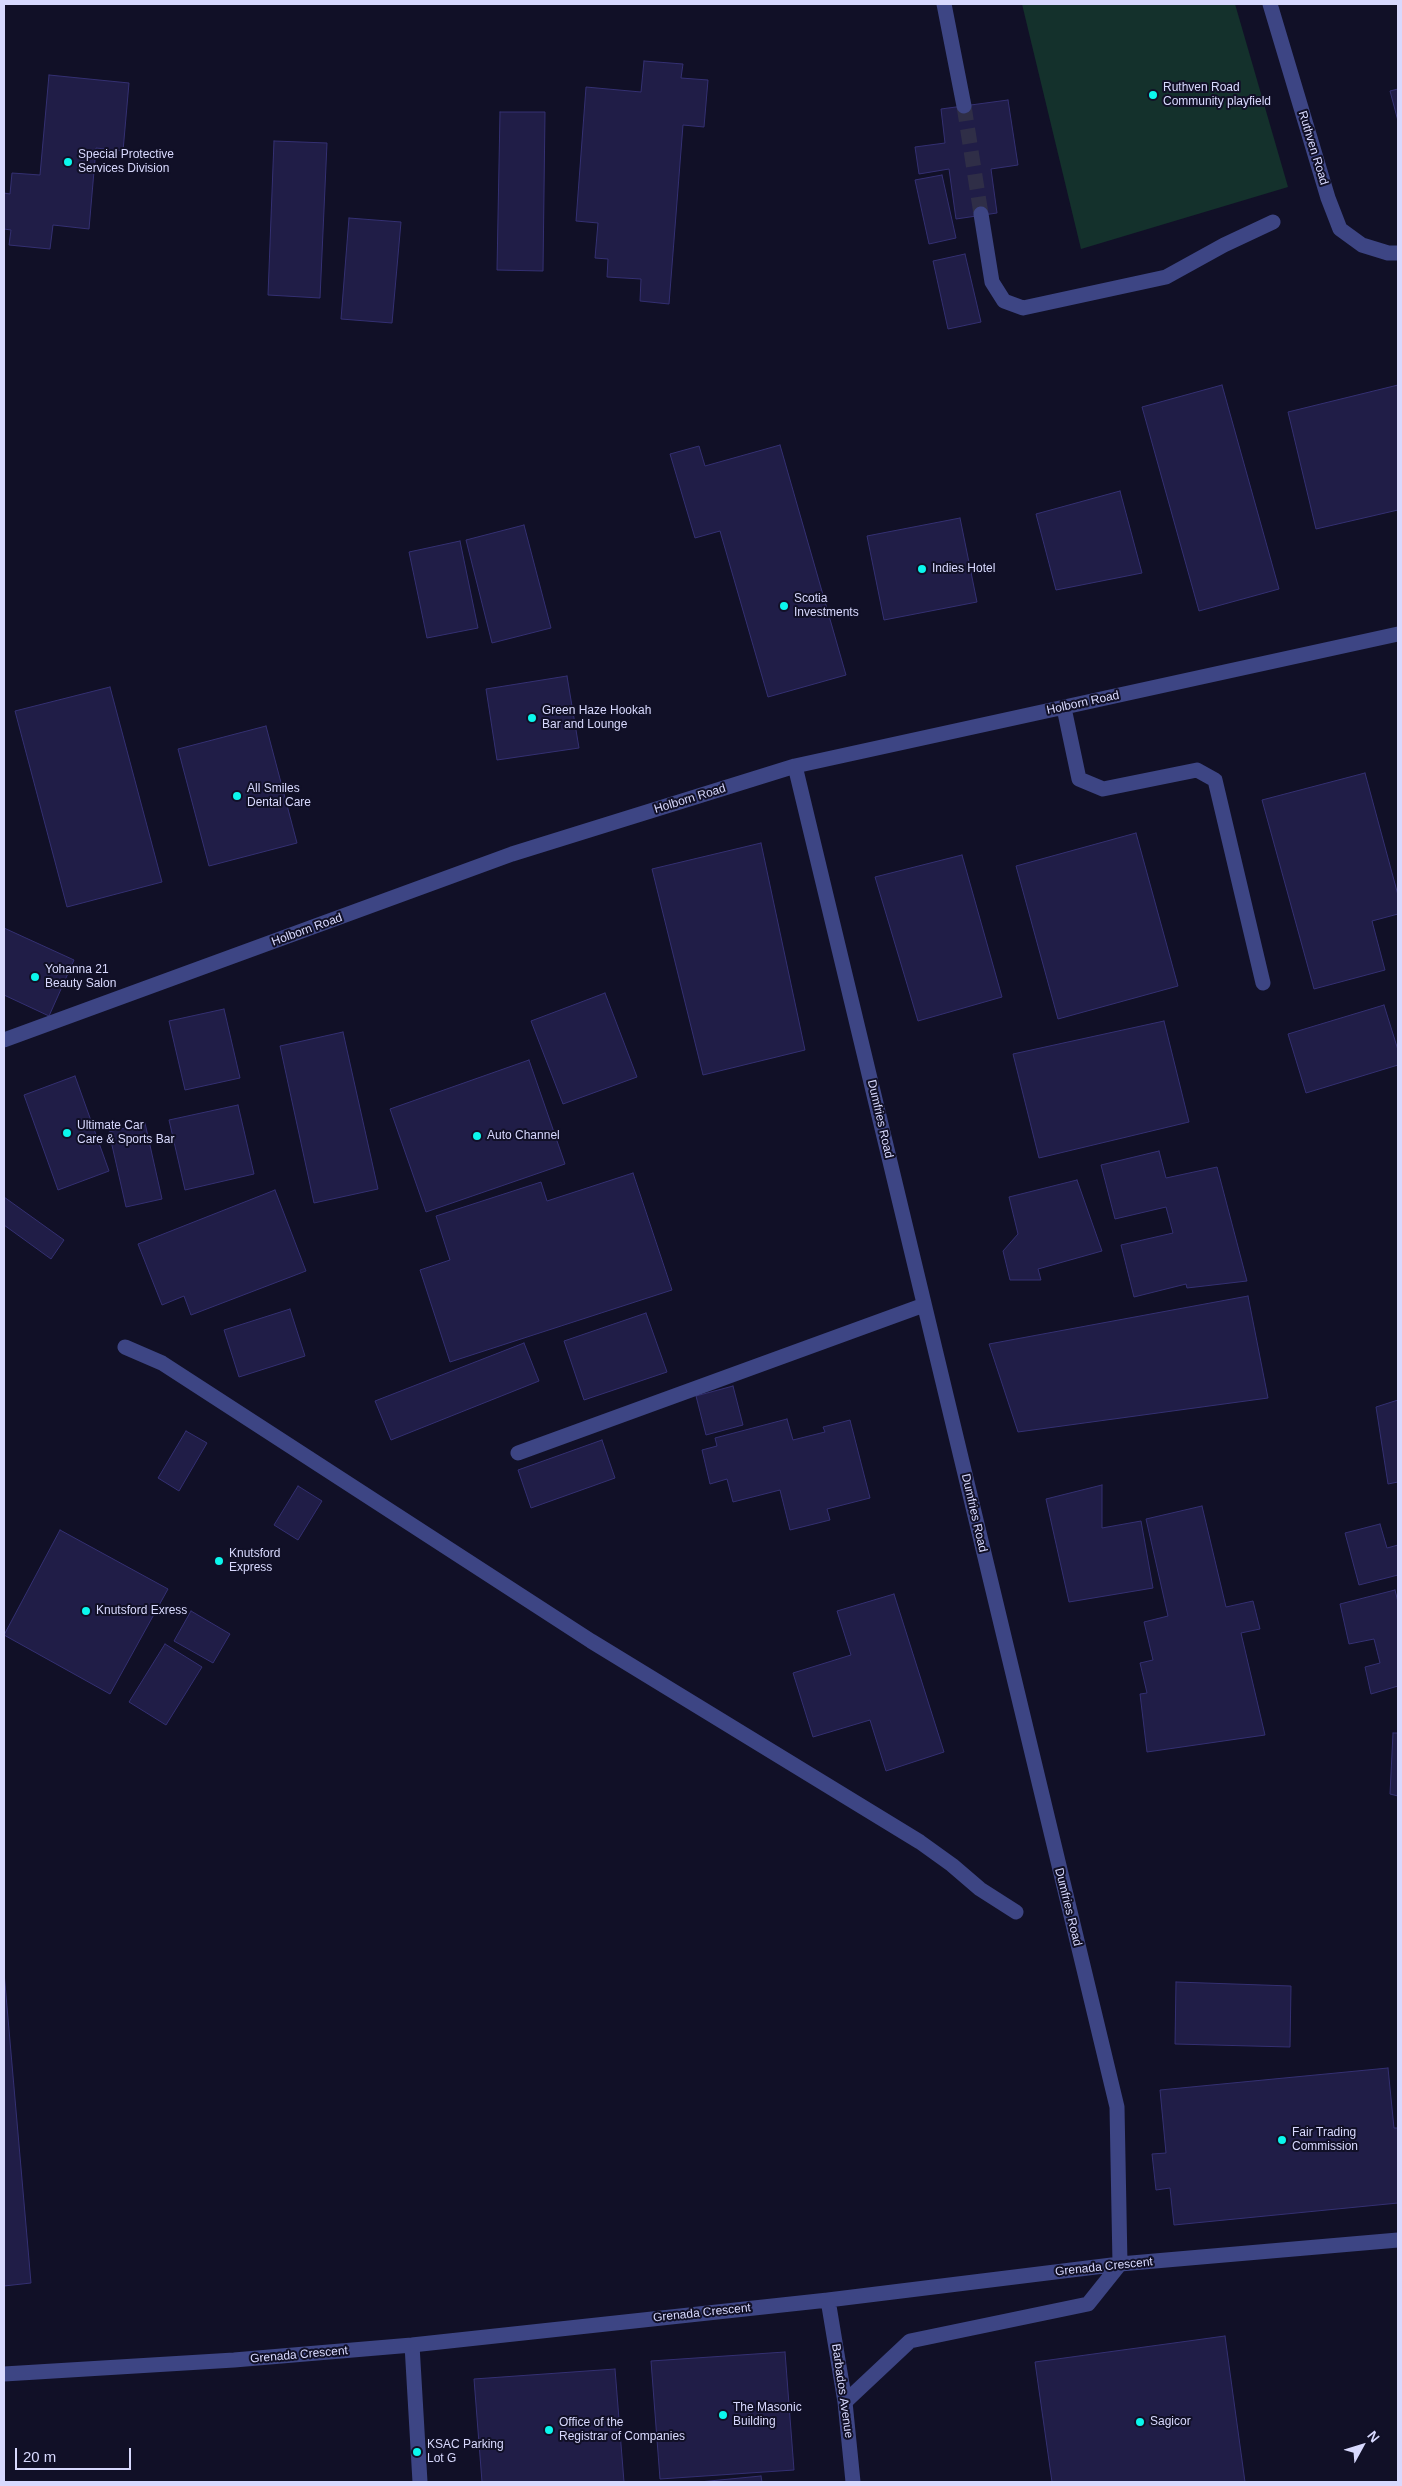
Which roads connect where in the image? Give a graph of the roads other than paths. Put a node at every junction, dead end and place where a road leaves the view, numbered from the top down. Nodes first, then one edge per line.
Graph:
1 (944, 4) edge
2 (1270, 4) edge
3 (964, 106) tunnel mouth
4 (981, 214) tunnel mouth
5 (1273, 222) dead end
6 (1398, 253) edge
7 (1398, 634) edge
8 (1064, 708) junction
9 (795, 766) junction
10 (1263, 983) dead end
11 (4, 1040) edge
12 (924, 1305) junction
13 (125, 1347) dead end
14 (518, 1452) dead end
15 (1016, 1912) dead end
16 (1398, 2240) edge
17 (1120, 2264) junction
18 (828, 2300) junction
19 (412, 2345) junction
20 (4, 2374) edge
21 (845, 2402) junction
22 (420, 2482) edge
23 (853, 2482) edge

1 - 3 street
2 - 6 street, Ruthven Road
4 - 5 street
7 - 8 street, Holborn Road
8 - 9 street, Holborn Road
8 - 10 street
9 - 11 street, Holborn Road
9 - 12 street, Dumfries Road
12 - 14 street
12 - 17 street, Dumfries Road
13 - 15 street
16 - 17 street, Grenada Crescent
17 - 18 street, Grenada Crescent
17 - 21 street
18 - 19 street, Grenada Crescent
18 - 21 street, Barbados Avenue
19 - 20 street, Grenada Crescent
19 - 22 street
21 - 23 street, Barbados Avenue

